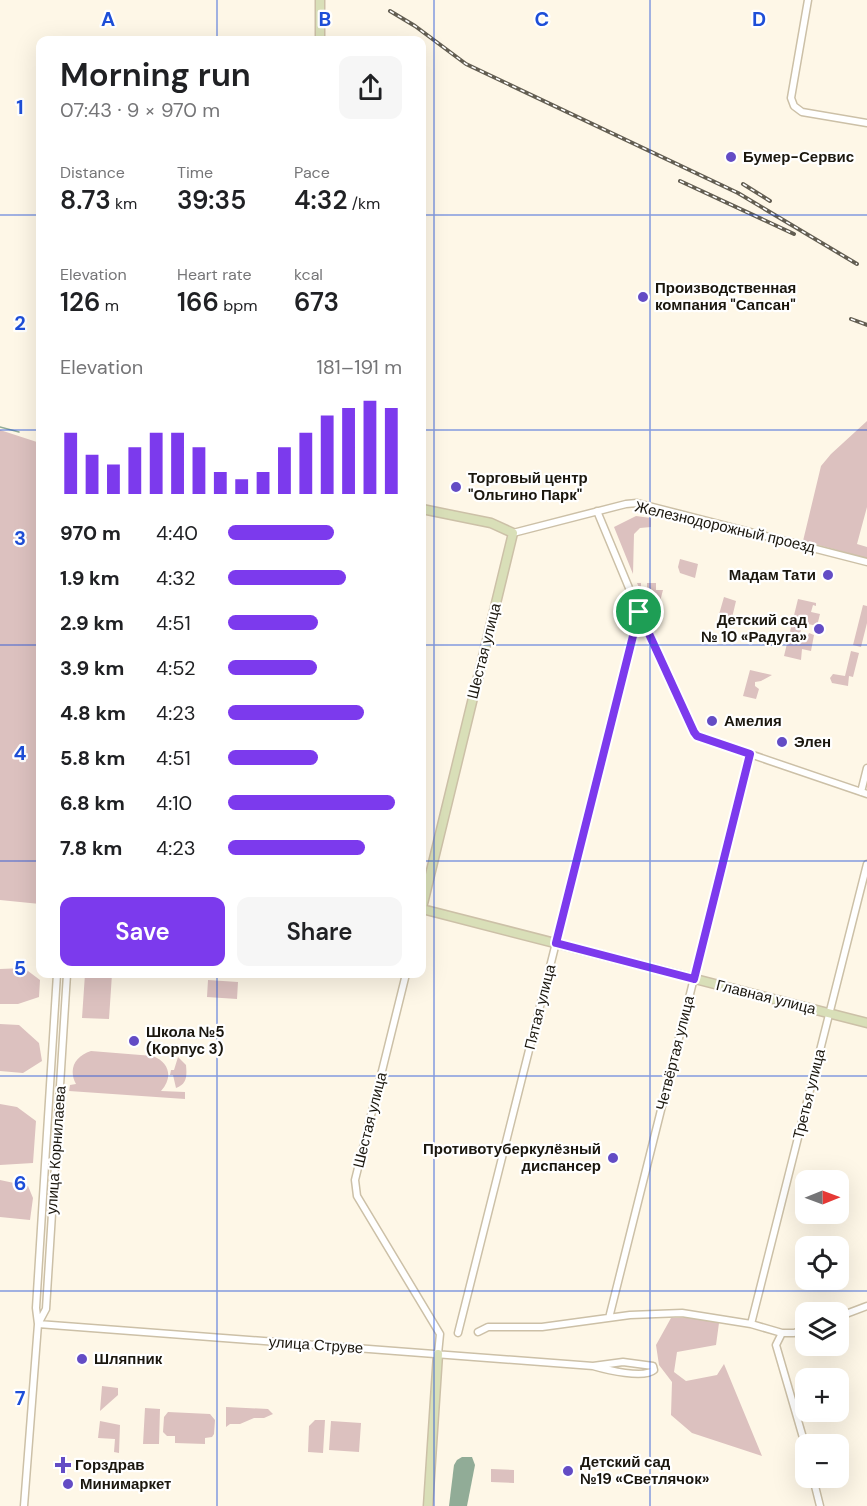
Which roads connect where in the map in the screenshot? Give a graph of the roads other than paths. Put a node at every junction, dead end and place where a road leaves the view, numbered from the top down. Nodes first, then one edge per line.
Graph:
1 (320, 0) edge
2 (808, 0) edge
3 (320, 36) edge
4 (867, 123) edge
5 (426, 510) edge
6 (597, 511) junction
7 (513, 533) junction
8 (867, 562) edge
9 (639, 612) junction
10 (750, 754) junction
11 (867, 768) edge
12 (864, 793) edge
13 (867, 864) edge
14 (426, 892) edge
15 (426, 910) edge
16 (556, 943) junction
17 (57, 978) edge
18 (67, 978) edge
19 (405, 978) edge
20 (694, 979) junction
21 (829, 1013) junction
22 (867, 1023) edge
23 (867, 1306) edge
24 (849, 1313) edge
25 (609, 1317) junction
26 (38, 1324) junction
27 (751, 1324) junction
28 (478, 1332) dead end
29 (458, 1333) dead end
30 (782, 1333) junction
31 (795, 1333) edge
32 (438, 1354) junction
33 (593, 1366) junction
34 (802, 1434) edge
35 (816, 1488) edge
36 (24, 1506) edge
37 (428, 1506) edge
38 (820, 1506) edge

1 - 3 street
2 - 4 street
5 - 7 street
6 - 7 street, Железнодорожный проезд
6 - 8 street, Железнодорожный проезд
6 - 9 street
7 - 14 street, Шестая улица
9 - 10 street
9 - 16 street, Пятая улица
10 - 12 street
10 - 20 street, Четвёртая улица
11 - 12 street
13 - 21 street, Третья улица
15 - 16 street, Главная улица
16 - 20 street, Главная улица
16 - 29 street, Пятая улица
17 - 26 street, улица Корнилаева
18 - 26 street, улица Корнилаева
19 - 32 street, Шестая улица
20 - 21 street, Главная улица
20 - 25 street, Четвёртая улица
21 - 22 street, Главная улица
21 - 27 street, Третья улица
23 - 24 street
25 - 27 street
25 - 28 street
26 - 32 street, улица Струве
26 - 36 street, улица Корнилаева
27 - 30 street
30 - 31 street
30 - 34 street
32 - 33 street, улица Струве
32 - 37 street
33 - 33 street, улица Струве
35 - 38 street

